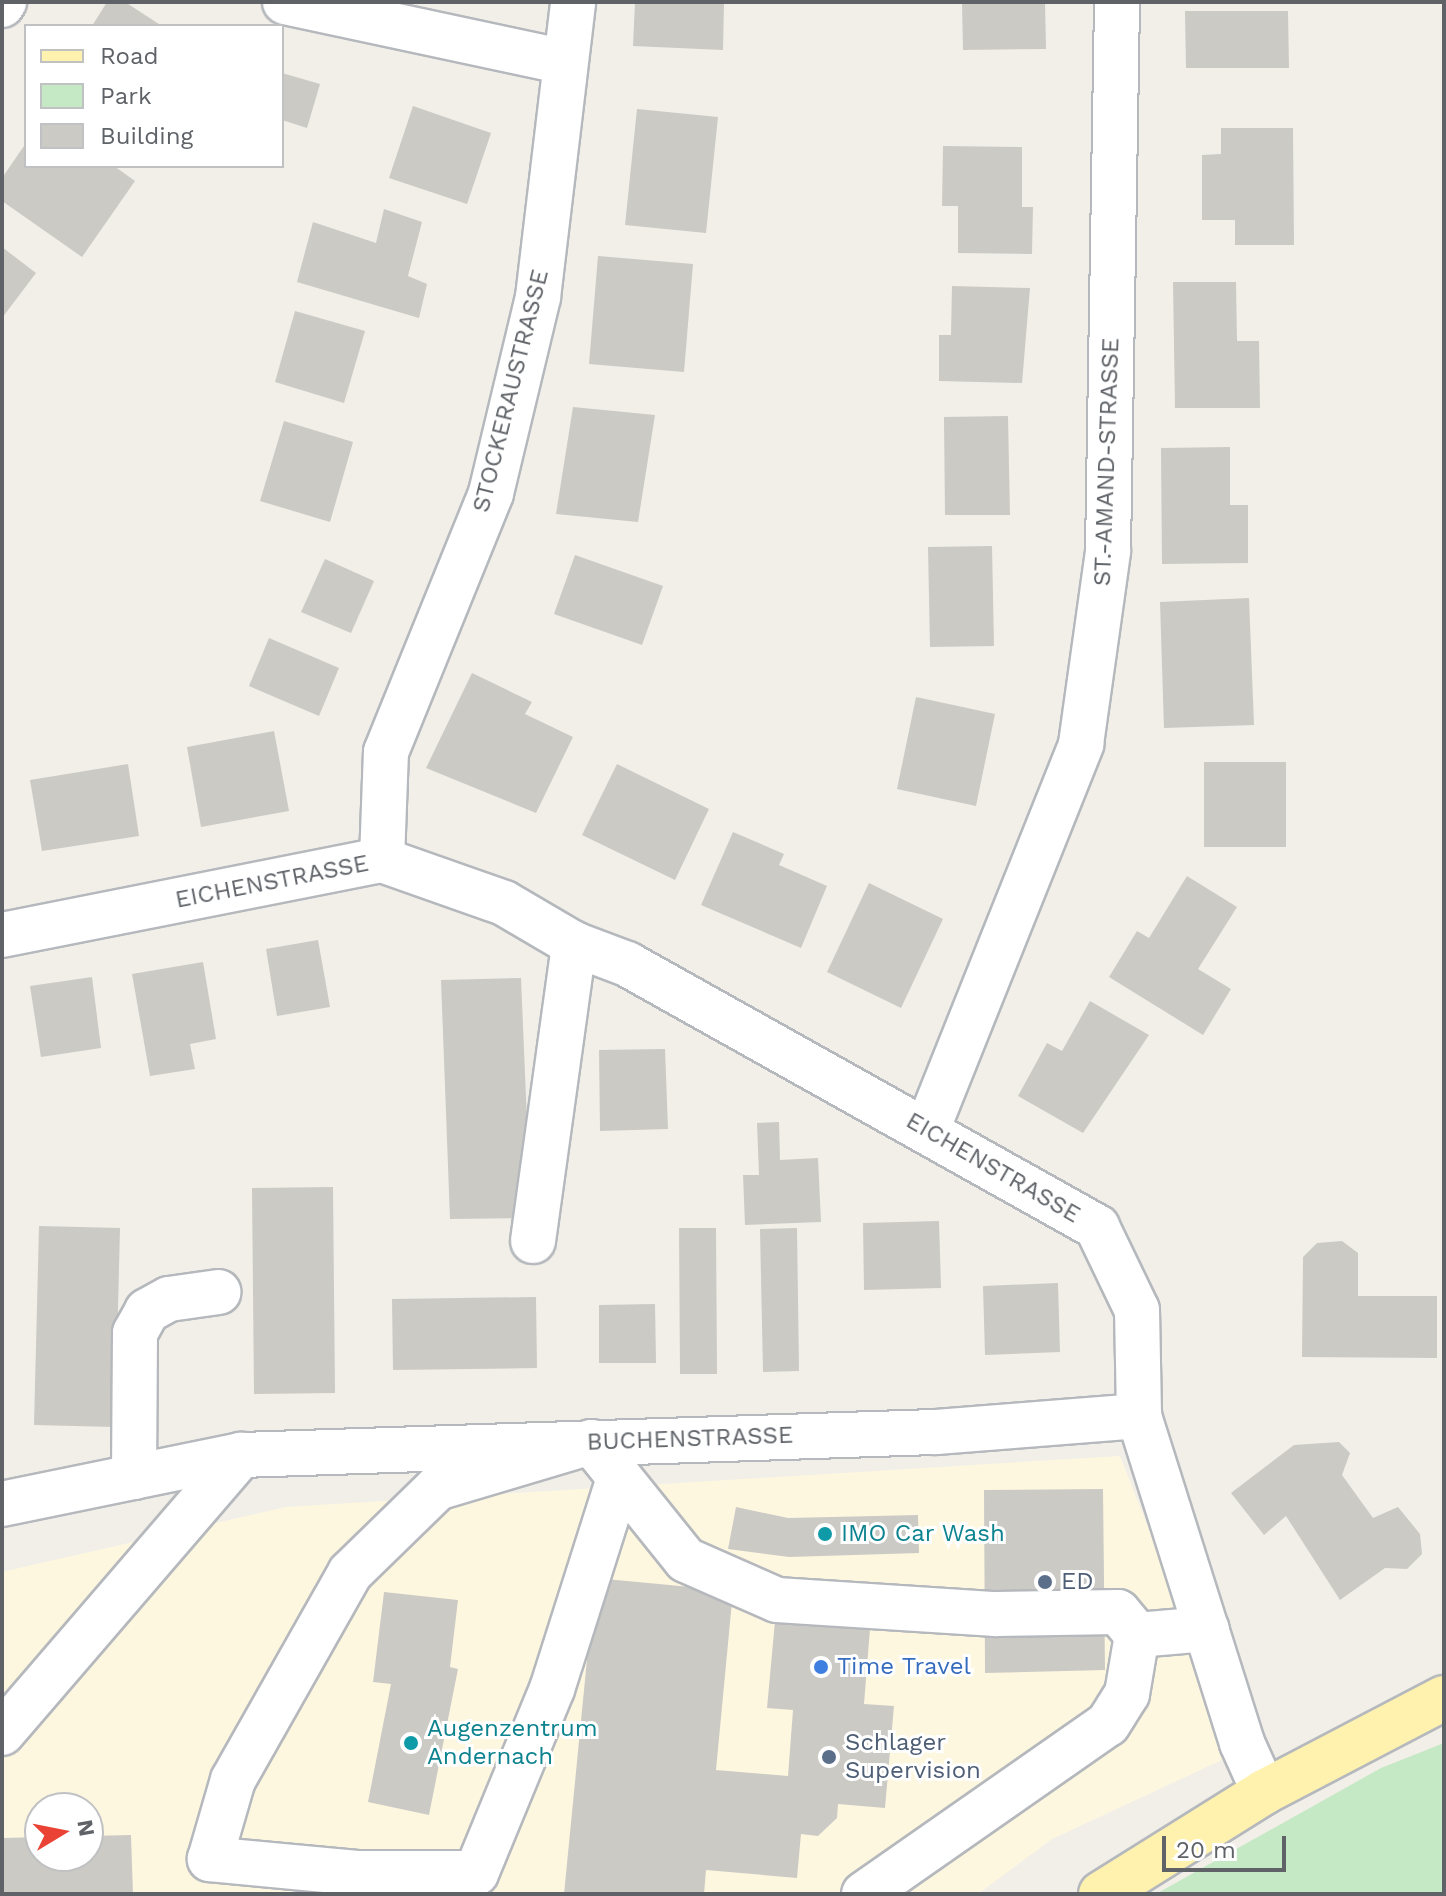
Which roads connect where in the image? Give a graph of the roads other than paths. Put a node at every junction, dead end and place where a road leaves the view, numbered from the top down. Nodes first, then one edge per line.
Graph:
1 (285, 2) edge
2 (573, 2) edge
3 (1117, 2) edge
4 (564, 62) junction
5 (382, 860) junction
6 (2, 935) edge
7 (574, 944) junction
8 (927, 1130) junction
9 (533, 1241) dead end
10 (219, 1292) dead end
11 (1139, 1416) junction
12 (591, 1442) junction
13 (241, 1455) junction
14 (134, 1477) junction
15 (619, 1478) junction
16 (2, 1504) edge
17 (1207, 1629) junction
18 (1137, 1635) junction
19 (1444, 1698) edge
20 (2, 1733) edge
21 (1264, 1792) junction
22 (208, 1877) edge
23 (428, 1883) edge
24 (484, 1884) edge
25 (864, 1894) edge
26 (1101, 1894) edge

1 - 4 street
2 - 4 street, STOCKERAUSTRASSE
3 - 8 street, ST.-AMAND-STRASSE
4 - 5 street, STOCKERAUSTRASSE
5 - 6 street, EICHENSTRASSE
5 - 7 street, EICHENSTRASSE
7 - 8 street, EICHENSTRASSE
7 - 9 street
8 - 11 street, EICHENSTRASSE
10 - 14 street
11 - 12 street, BUCHENSTRASSE
11 - 17 street, EICHENSTRASSE
12 - 13 street, BUCHENSTRASSE
12 - 15 street
12 - 22 street
13 - 14 street, BUCHENSTRASSE
13 - 20 street
14 - 16 street, BUCHENSTRASSE
15 - 18 street
15 - 24 street
17 - 18 street
17 - 21 street, EICHENSTRASSE
18 - 25 street
19 - 21 main road
21 - 26 main road
22 - 23 street
23 - 24 street

